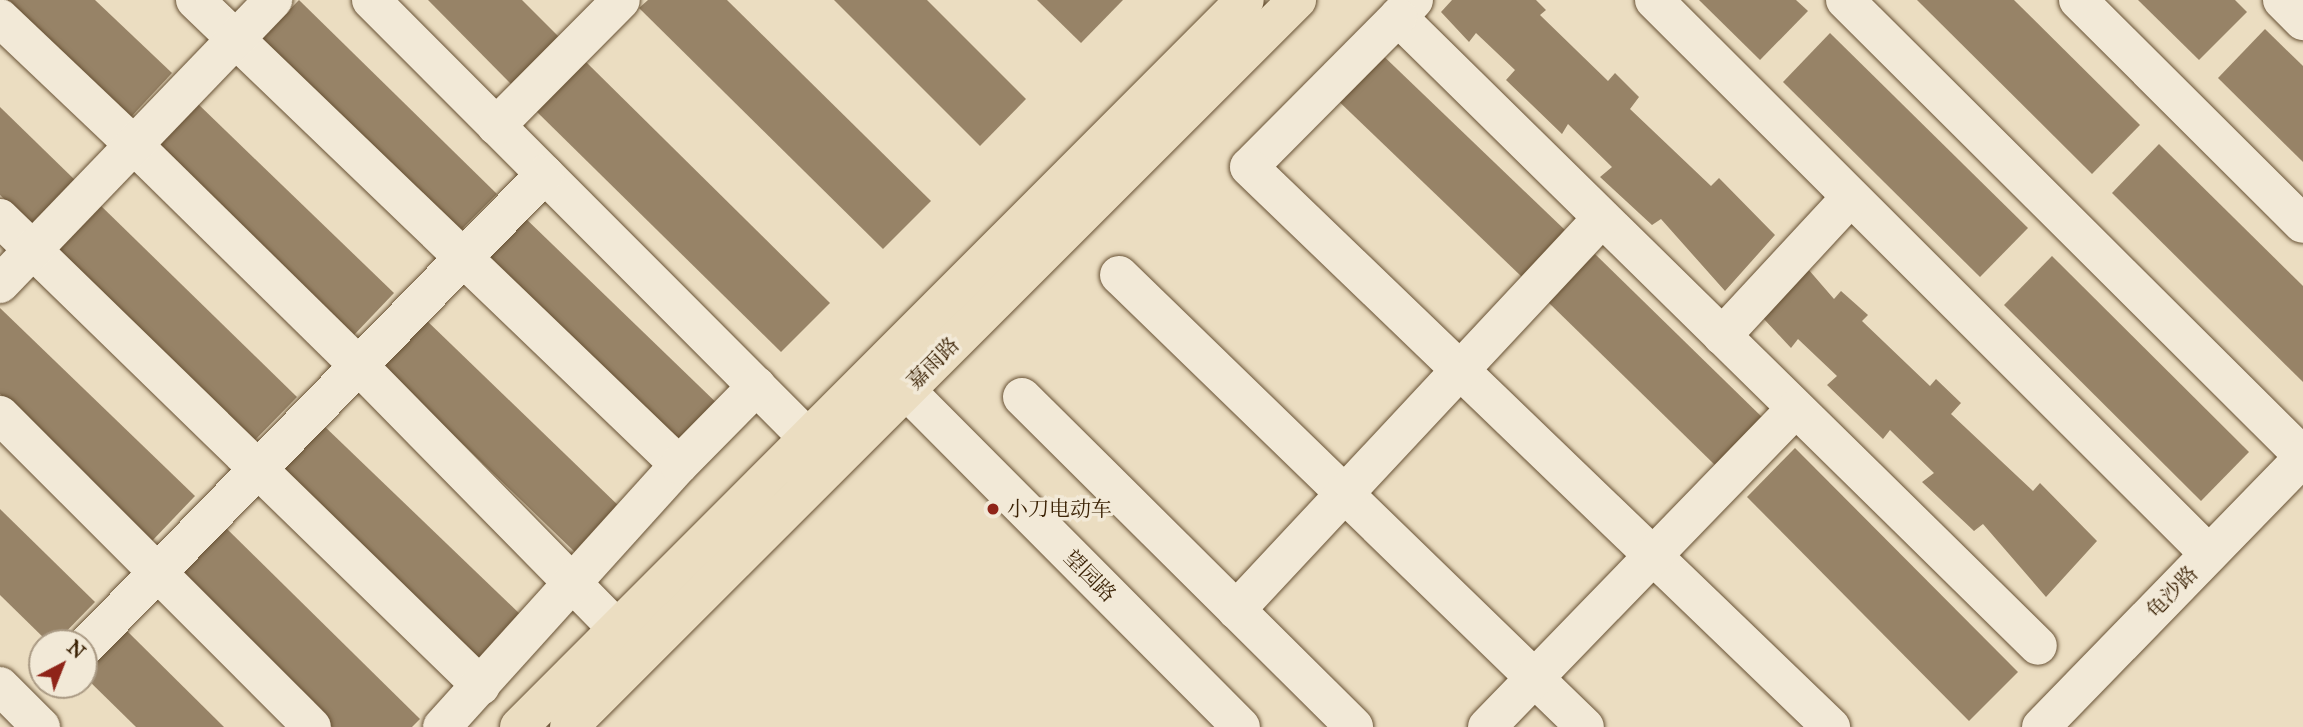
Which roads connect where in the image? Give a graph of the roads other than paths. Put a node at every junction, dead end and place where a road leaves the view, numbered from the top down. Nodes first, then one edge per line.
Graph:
1 (195, 0) edge
2 (273, 0) edge
3 (371, 0) edge
4 (621, 0) edge
5 (1245, 0) edge
6 (1297, 0) edge
7 (1654, 0) edge
8 (1845, 0) edge
9 (2078, 0) edge
10 (2282, 0) edge
11 (1406, 8) edge
12 (0, 18) edge
13 (2303, 21) edge
14 (235, 39) junction
15 (496, 126) junction
16 (134, 145) junction
17 (545, 174) junction
18 (1850, 198) junction
19 (0, 218) edge
20 (1602, 218) junction
21 (2303, 224) edge
22 (33, 250) junction
23 (463, 260) junction
24 (1119, 275) dead end
25 (0, 284) edge
26 (1722, 336) junction
27 (359, 366) junction
28 (1460, 370) junction
29 (893, 378) junction
30 (757, 386) junction
31 (1022, 397) dead end
32 (1796, 409) junction
33 (0, 415) edge
34 (808, 438) junction
35 (2303, 457) edge
36 (679, 465) junction
37 (259, 469) junction
38 (1344, 494) junction
39 (2208, 554) junction
40 (1653, 555) junction
41 (158, 572) junction
42 (571, 583) junction
43 (1236, 610) junction
44 (617, 629) junction
45 (98, 634) edge
46 (2038, 646) dead end
47 (1534, 678) junction
48 (481, 686) junction
49 (312, 727) edge
50 (442, 727) edge
51 (519, 727) edge
52 (569, 727) edge
53 (1241, 727) edge
54 (1354, 727) edge
55 (1487, 727) edge
56 (1585, 727) edge
57 (1831, 727) edge
58 (2041, 727) edge

1 - 14 street
2 - 14 street
3 - 15 street
4 - 15 street
5 - 29 main road, 嘉雨路
6 - 29 main road, 嘉雨路
7 - 18 street
8 - 35 street
9 - 21 street
10 - 13 street
11 - 20 street
11 - 28 street
12 - 16 street
14 - 16 street
14 - 23 street
15 - 17 street
16 - 22 street
16 - 27 street
17 - 23 street
17 - 30 street
18 - 26 street
18 - 39 street
19 - 22 street
20 - 26 street
20 - 28 street
22 - 25 street
22 - 37 street
23 - 27 street
23 - 36 street
24 - 38 street
26 - 32 street
27 - 37 street
27 - 42 street
28 - 38 street
28 - 40 street
29 - 34 main road, 嘉雨路
29 - 52 main road, 嘉雨路
29 - 53 street, 望园路
30 - 34 street
30 - 36 street
31 - 43 street
32 - 40 street
32 - 46 street
33 - 41 street
34 - 44 main road, 嘉雨路
35 - 39 street, 龟沙路
36 - 42 street
37 - 41 street
37 - 48 street
38 - 43 street
38 - 47 street
39 - 58 street, 龟沙路
40 - 47 street
40 - 57 street
41 - 45 street
41 - 49 street
42 - 44 street
42 - 48 street
43 - 54 street
44 - 51 main road, 嘉雨路
47 - 55 street
47 - 56 street
48 - 50 street

